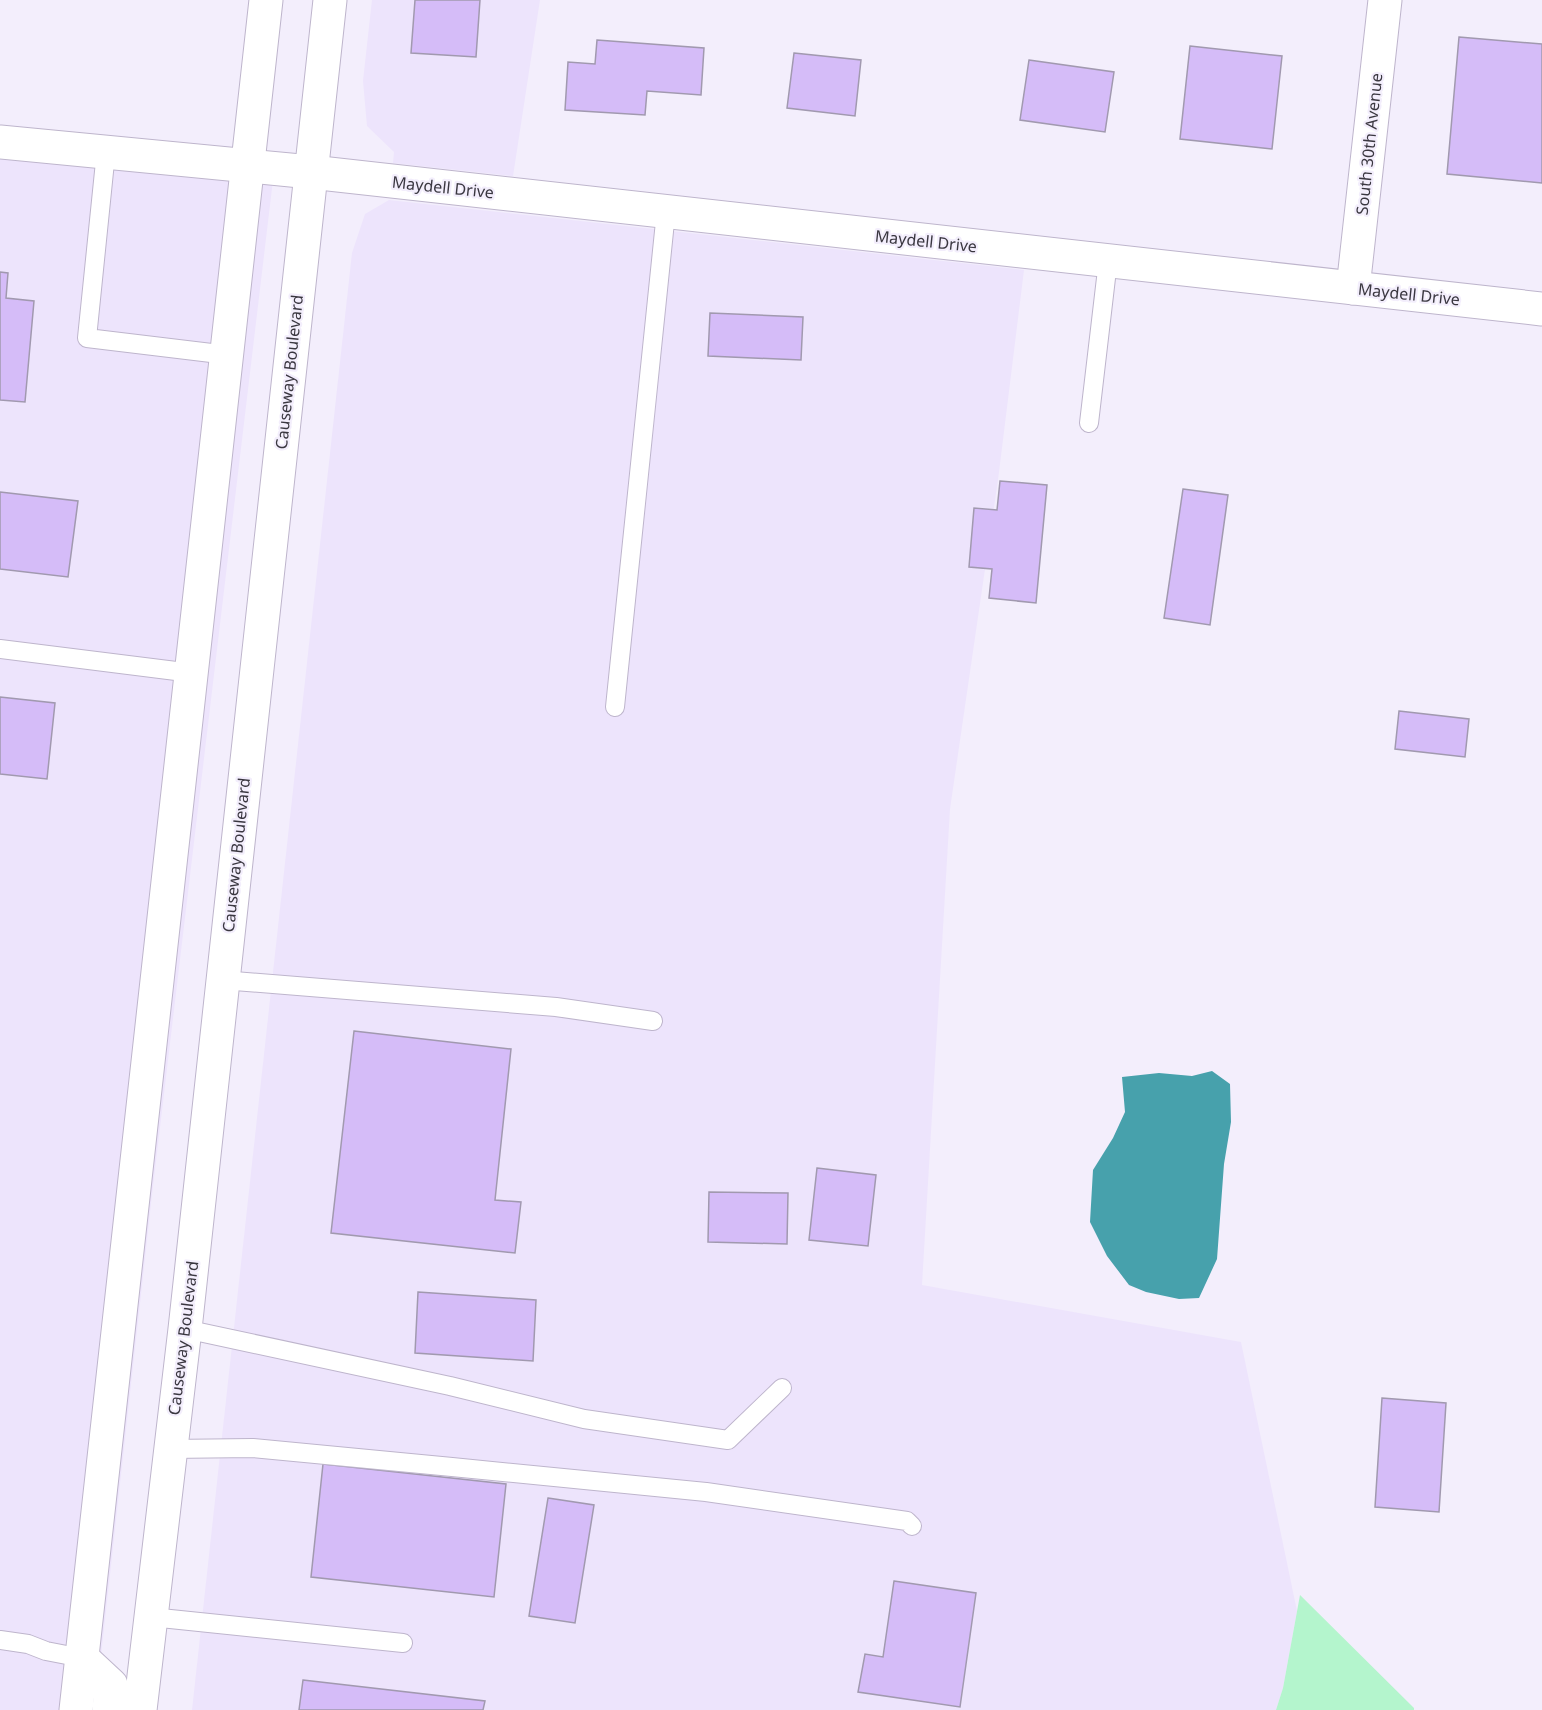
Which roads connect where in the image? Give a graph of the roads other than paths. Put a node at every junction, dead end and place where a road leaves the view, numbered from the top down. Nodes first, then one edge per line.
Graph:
1 (266, 0) edge
2 (330, 0) edge
3 (1385, 0) edge
4 (0, 142) edge
5 (106, 152) junction
6 (248, 167) junction
7 (311, 172) junction
8 (666, 212) junction
9 (1108, 261) junction
10 (1353, 288) junction
11 (1542, 309) edge
12 (228, 355) junction
13 (1089, 423) dead end
14 (0, 648) edge
15 (192, 673) junction
16 (615, 707) dead end
17 (222, 980) junction
18 (653, 1021) dead end
19 (185, 1329) junction
20 (782, 1388) dead end
21 (170, 1449) junction
22 (912, 1526) dead end
23 (151, 1617) junction
24 (0, 1640) edge
25 (403, 1643) dead end
26 (82, 1658) junction
27 (76, 1710) edge
28 (109, 1710) edge
29 (140, 1710) edge

1 - 6 main road
2 - 7 main road, Causeway Boulevard
3 - 10 main road, South 30th Avenue
4 - 5 main road
5 - 6 main road
5 - 12 lane
6 - 7 main road, Maydell Drive
6 - 12 main road
7 - 8 main road, Maydell Drive
7 - 17 main road, Causeway Boulevard
8 - 9 main road, Maydell Drive
8 - 16 lane
9 - 10 main road, Maydell Drive
9 - 13 lane
10 - 11 main road, Maydell Drive
12 - 15 main road
14 - 15 lane
15 - 26 main road
17 - 18 lane
17 - 19 main road, Causeway Boulevard
19 - 20 lane
19 - 21 main road, Causeway Boulevard
21 - 22 lane
21 - 23 main road, Causeway Boulevard
23 - 25 lane
23 - 29 main road, Causeway Boulevard
24 - 26 lane
26 - 27 main road
26 - 28 main road

